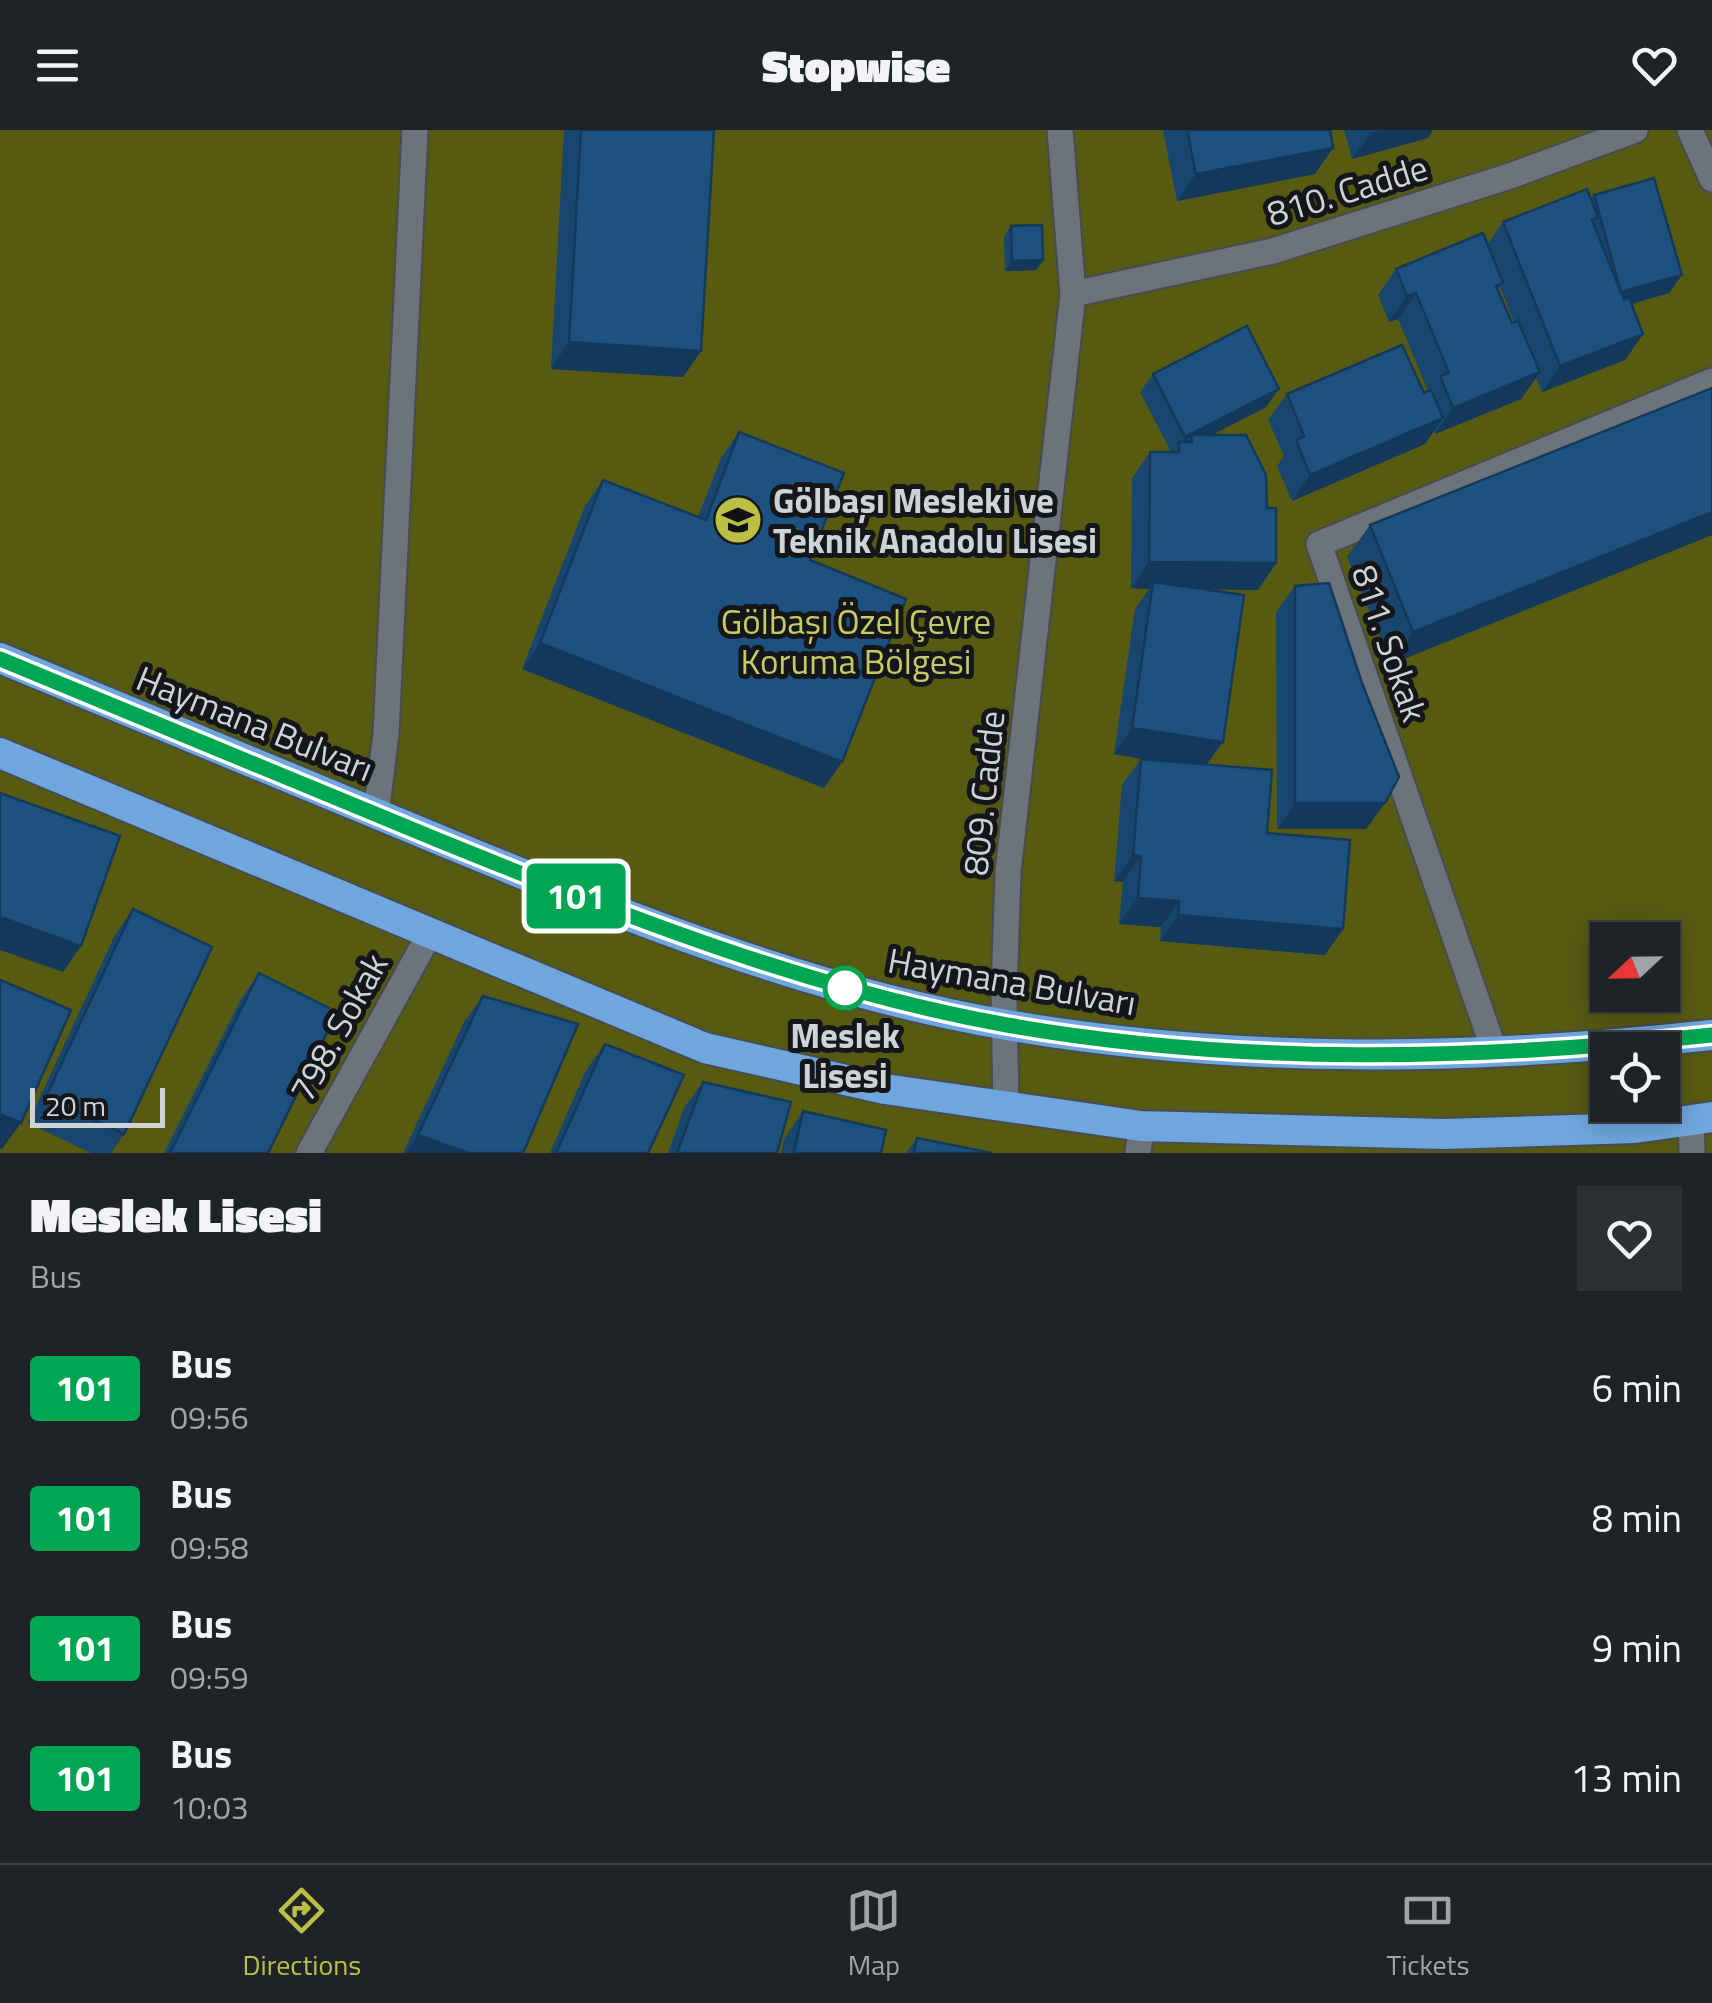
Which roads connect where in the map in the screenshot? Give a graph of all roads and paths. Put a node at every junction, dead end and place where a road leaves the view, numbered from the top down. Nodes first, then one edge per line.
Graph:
1 (415, 130) edge
2 (1060, 130) edge
3 (1634, 130) edge
4 (1690, 130) edge
5 (1712, 179) edge
6 (1073, 294) junction
7 (1712, 381) edge
8 (0, 658) edge
9 (0, 754) edge
10 (376, 814) junction
11 (429, 935) junction
12 (1003, 1024) junction
13 (1712, 1035) edge
14 (1495, 1054) junction
15 (1006, 1106) junction
16 (1701, 1119) edge
17 (1139, 1140) edge
18 (1443, 1144) edge
19 (308, 1153) edge
20 (1692, 1153) edge

1 - 10 street
2 - 6 street, 809. Cadde
3 - 6 street, 810. Cadde
4 - 5 street
6 - 12 street, 809. Cadde
7 - 14 street, 811. Sokak
8 - 10 highway, Haymana Bulvarı
9 - 11 highway
10 - 12 highway, Haymana Bulvarı
11 - 15 highway
11 - 19 street, 798. Sokak
12 - 14 highway, Haymana Bulvarı
12 - 15 street, 809. Cadde
13 - 14 highway, Haymana Bulvarı
15 - 17 highway
16 - 18 highway
16 - 20 street
17 - 18 highway

